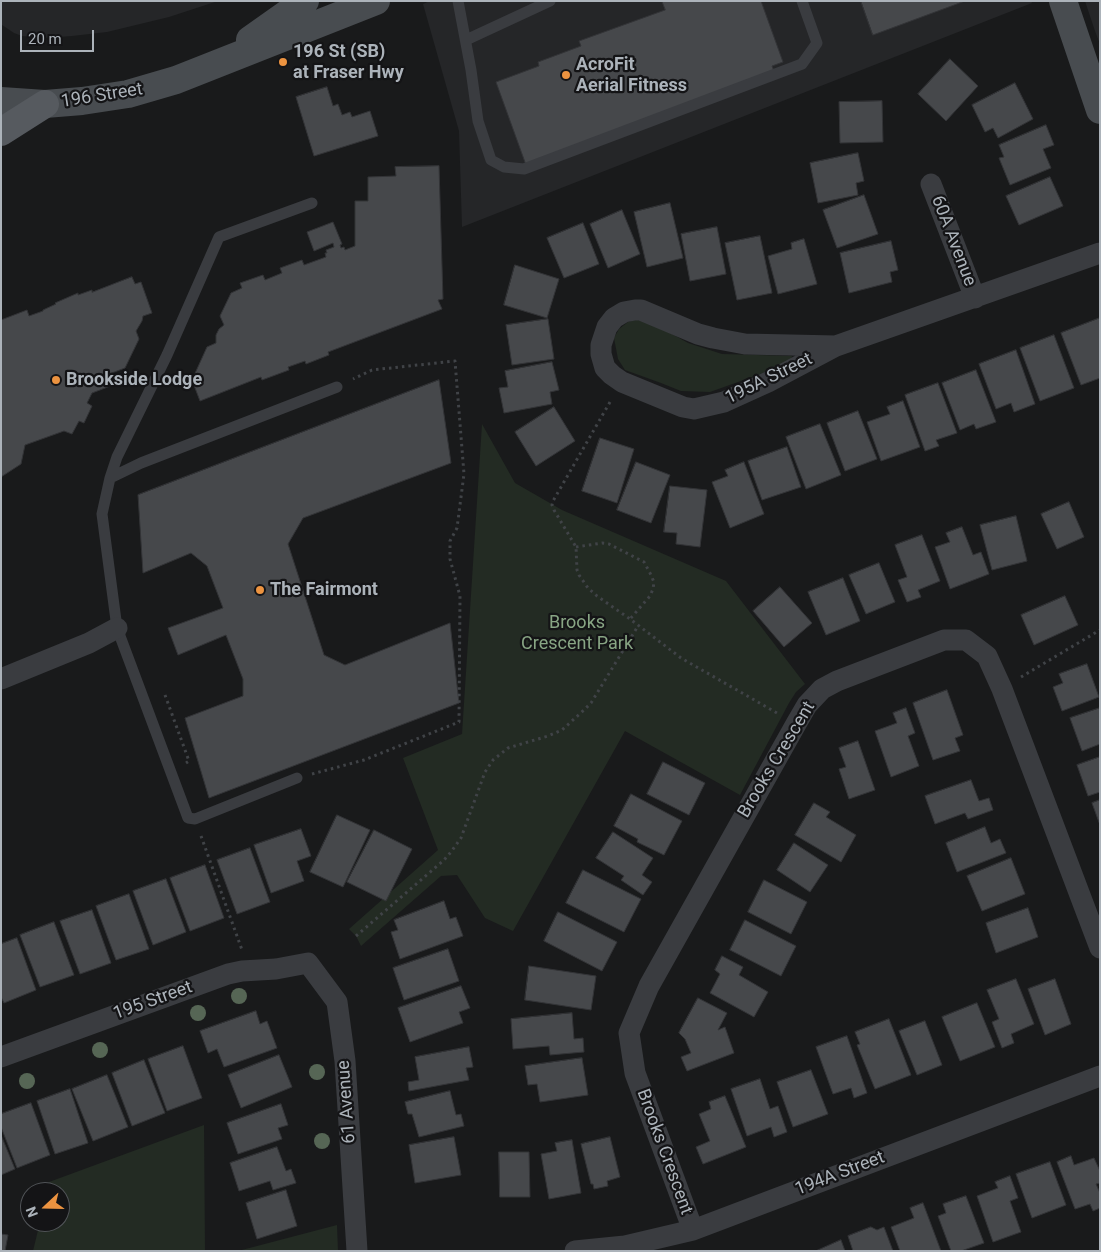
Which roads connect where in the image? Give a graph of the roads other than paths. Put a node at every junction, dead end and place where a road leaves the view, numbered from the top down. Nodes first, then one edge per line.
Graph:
1 (305, 1) edge
2 (376, 1) edge
3 (458, 1) edge
4 (550, 1) edge
5 (802, 1) edge
6 (1063, 1) edge
7 (352, 6) edge
8 (466, 40) junction
9 (200, 71) junction
10 (1, 101) edge
11 (45, 104) junction
12 (1100, 110) edge
13 (1, 132) edge
14 (931, 184) dead end
15 (312, 203) dead end
16 (1100, 253) edge
17 (975, 298) junction
18 (836, 346) junction
19 (337, 387) road end
20 (110, 478) junction
21 (117, 628) junction
22 (1, 679) edge
23 (297, 778) road end
24 (1100, 948) edge
25 (308, 963) joint
26 (1, 1058) edge
27 (1100, 1076) edge
28 (693, 1230) junction
29 (357, 1251) edge
30 (575, 1251) edge

1 - 9 main road, 196 Street
2 - 7 main road, 196 Street
3 - 8 lane
4 - 8 lane
5 - 8 lane
6 - 12 main road
7 - 9 main road, 196 Street
9 - 11 main road, 196 Street
10 - 11 main road, 196 Street
11 - 13 main road
14 - 17 street, 60A Avenue
15 - 20 lane
16 - 17 street, 195A Street
17 - 18 street, 195A Street
18 - 18 street, 195A Street
19 - 20 lane
20 - 21 lane
21 - 22 street
21 - 23 lane
24 - 28 street, Brooks Crescent
25 - 26 street, 195 Street
25 - 29 street, 61 Avenue
27 - 28 street, 194A Street
28 - 30 street, 194A Street

